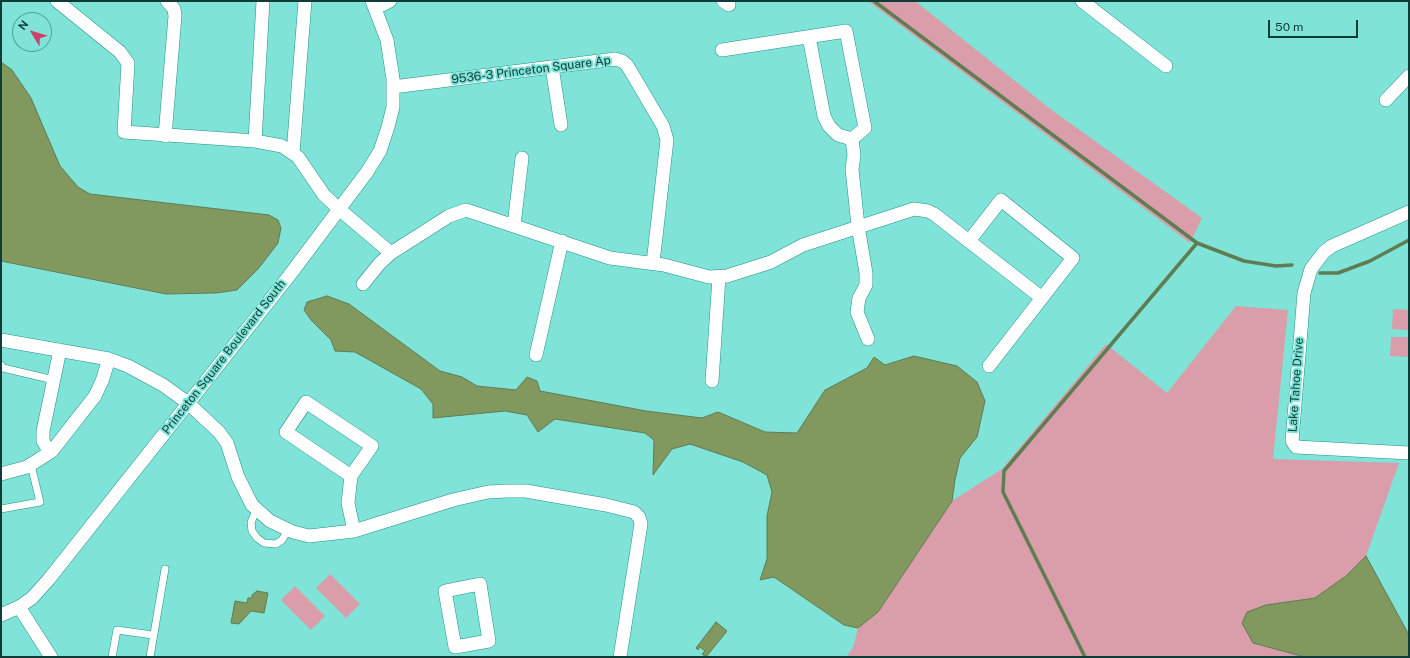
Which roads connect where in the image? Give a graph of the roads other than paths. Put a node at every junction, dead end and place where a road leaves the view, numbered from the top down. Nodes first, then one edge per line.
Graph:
1 (167, 1) edge
2 (263, 1) edge
3 (305, 1) edge
4 (390, 1) edge
5 (1082, 1) edge
6 (61, 2) edge
7 (374, 4) edge
8 (809, 37) junction
9 (722, 50) dead end
10 (1166, 66) dead end
11 (552, 67) junction
12 (1409, 76) edge
13 (393, 87) junction
14 (1386, 100) dead end
15 (561, 126) dead end
16 (165, 136) junction
17 (852, 139) junction
18 (255, 141) junction
19 (293, 153) junction
20 (522, 158) dead end
21 (339, 209) junction
22 (1409, 212) edge
23 (514, 225) junction
24 (858, 226) junction
25 (969, 241) junction
26 (562, 242) junction
27 (391, 254) junction
28 (653, 263) junction
29 (719, 277) junction
30 (363, 284) dead end
31 (1042, 298) junction
32 (868, 339) dead end
33 (2, 343) edge
34 (60, 350) junction
35 (536, 355) dead end
36 (109, 359) junction
37 (1, 365) edge
38 (989, 366) dead end
39 (54, 380) junction
40 (712, 381) dead end
41 (188, 403) junction
42 (52, 451) junction
43 (1409, 452) edge
44 (32, 465) junction
45 (1, 474) edge
46 (351, 476) junction
47 (1, 509) edge
48 (257, 509) junction
49 (288, 530) junction
50 (354, 531) junction
51 (165, 569) dead end
52 (19, 607) junction
53 (1, 615) edge
54 (153, 636) junction
55 (456, 652) edge
56 (51, 657) edge
57 (112, 657) edge
58 (150, 657) edge
59 (620, 657) edge

1 - 16 street
2 - 18 street
3 - 19 street
4 - 7 street
5 - 10 street
6 - 16 street
7 - 13 street, Princeton Square Boulevard South
8 - 9 street
8 - 17 street
8 - 17 street
11 - 13 street, 9536-3 Princeton Square Ap
11 - 15 street
11 - 28 street, 9536-3 Princeton Square Ap
12 - 14 street
13 - 21 street, Princeton Square Boulevard South
16 - 18 street
17 - 24 street
18 - 19 street
19 - 21 street
20 - 23 street
21 - 27 street
21 - 41 street, Princeton Square Boulevard South
22 - 43 street, Lake Tahoe Drive
23 - 26 street
23 - 27 street
24 - 25 street
24 - 29 street
24 - 32 street
25 - 31 street
25 - 31 street
26 - 28 street
26 - 35 street
27 - 30 street
28 - 29 street
29 - 40 street
31 - 38 street
33 - 34 street
34 - 36 street
34 - 39 street
36 - 41 street
36 - 42 street
37 - 39 lane
39 - 42 street
41 - 48 street
41 - 52 street, Princeton Square Boulevard South
42 - 44 street
44 - 45 street
44 - 47 lane
46 - 46 street
46 - 50 street
48 - 49 street
48 - 49 lane
49 - 50 street
50 - 59 street
51 - 54 lane
52 - 53 street, Princeton Square Boulevard South
52 - 56 street
54 - 57 lane
54 - 58 lane
55 - 55 street

